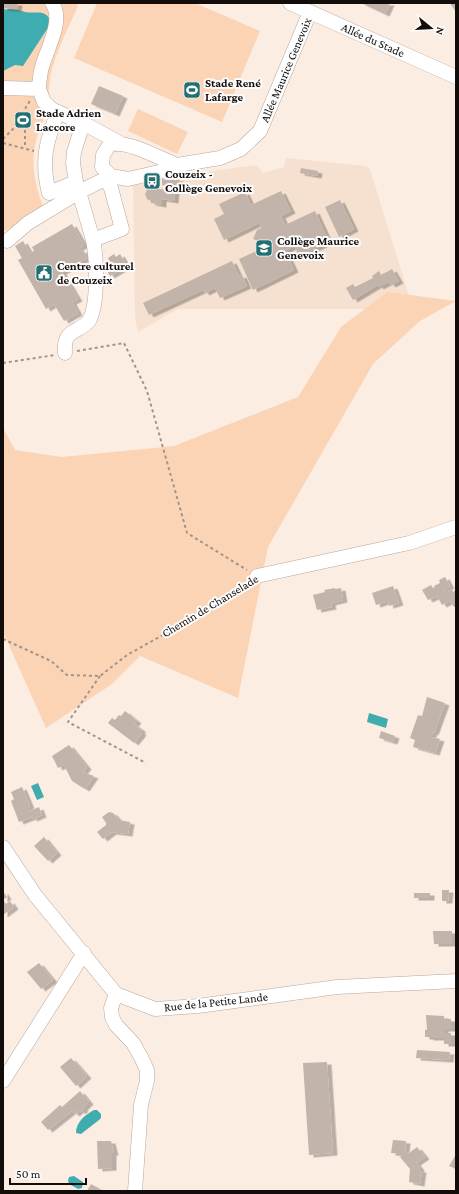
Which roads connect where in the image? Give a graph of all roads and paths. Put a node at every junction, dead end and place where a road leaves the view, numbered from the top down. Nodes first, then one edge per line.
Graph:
1 (52, 3) edge
2 (290, 3) edge
3 (310, 12) junction
4 (456, 77) edge
5 (3, 88) edge
6 (36, 89) junction
7 (58, 112) junction
8 (22, 114) junction
9 (19, 123) junction
10 (83, 123) junction
11 (25, 124) junction
12 (3, 139) edge
13 (3, 143) edge
14 (120, 143) junction
15 (25, 148) junction
16 (34, 151) dead end
17 (178, 165) junction
18 (108, 177) junction
19 (77, 187) junction
20 (93, 240) junction
21 (7, 241) dead end
22 (65, 353) junction
23 (3, 363) edge
24 (456, 527) edge
25 (257, 576) junction
26 (3, 639) edge
27 (100, 676) junction
28 (146, 763) dead end
29 (3, 846) edge
30 (84, 953) junction
31 (456, 982) edge
32 (116, 994) junction
33 (3, 1081) edge
34 (134, 1191) edge

1 - 6 street
2 - 3 street, Allée du Stade
3 - 4 street, Allée du Stade
3 - 17 street, Allée Maurice Genevoix
5 - 6 street
6 - 7 street
6 - 8 path
7 - 10 street
7 - 19 street
8 - 9 path
8 - 11 path
9 - 11 path
9 - 12 path
10 - 14 street
10 - 19 street
11 - 15 path
13 - 15 path
14 - 17 street
14 - 18 street
15 - 16 path
17 - 18 street, Allée Maurice Genevoix
18 - 19 street
18 - 20 street
19 - 20 street
19 - 21 street
20 - 22 street
22 - 23 path
22 - 25 path
24 - 25 street, Chemin de Chanselade
25 - 27 path, Chemin de Chanselade
26 - 27 path
27 - 28 path, Chemin de Chanselade
29 - 30 street
30 - 32 street
30 - 33 street
31 - 32 street, Rue de la Petite Lande
32 - 34 street

